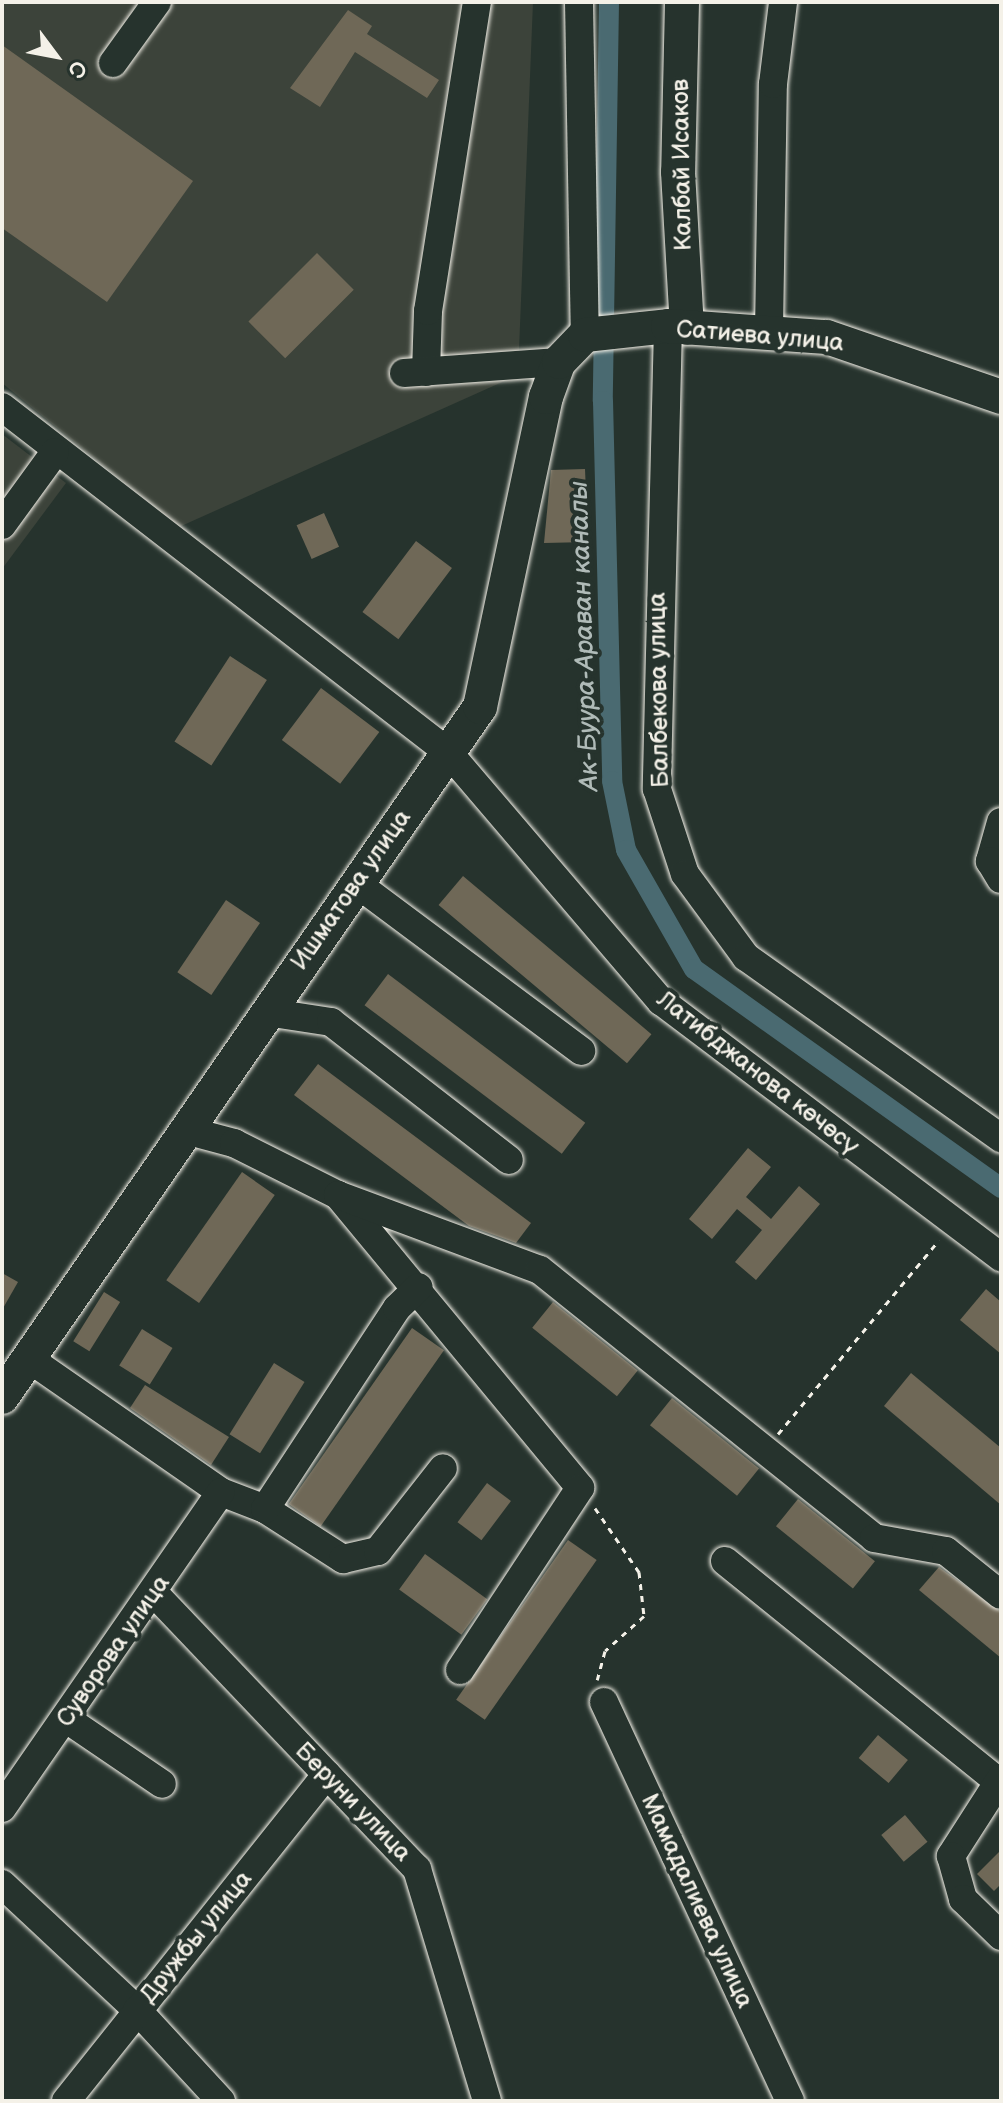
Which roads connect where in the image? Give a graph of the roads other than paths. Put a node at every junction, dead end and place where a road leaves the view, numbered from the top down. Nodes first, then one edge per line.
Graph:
1 (157, 2) edge
2 (477, 2) edge
3 (579, 2) edge
4 (682, 2) edge
5 (783, 2) edge
6 (113, 63) dead end
7 (670, 327) junction
8 (769, 331) junction
9 (585, 335) junction
10 (559, 362) junction
11 (1001, 397) edge
12 (2, 407) edge
13 (55, 452) junction
14 (2, 525) edge
15 (448, 752) junction
16 (1001, 822) edge
17 (1001, 879) edge
18 (356, 883) junction
19 (266, 1012) junction
20 (581, 1051) dead end
21 (185, 1130) junction
22 (1001, 1138) edge
23 (509, 1160) dead end
24 (338, 1195) junction
25 (1001, 1257) edge
26 (419, 1287) junction
27 (28, 1358) junction
28 (2, 1397) edge
29 (443, 1468) dead end
30 (221, 1492) junction
31 (265, 1509) junction
32 (725, 1561) dead end
33 (155, 1594) junction
34 (1001, 1595) edge
35 (460, 1670) dead end
36 (604, 1702) road end
37 (65, 1718) junction
38 (327, 1774) junction
39 (1000, 1780) edge
40 (162, 1784) dead end
41 (2, 1808) edge
42 (2, 1884) edge
43 (1001, 1936) edge
44 (137, 2010) junction
45 (66, 2101) edge
46 (221, 2101) edge
47 (487, 2101) edge
48 (790, 2101) edge

1 - 6 street
2 - 10 street
3 - 9 street
4 - 7 main road, Калбай Исаков
5 - 8 street
7 - 8 main road, Сатиева улица
7 - 9 main road, Сатиева улица
7 - 22 street, Балбекова улица
8 - 11 main road, Сатиева улица
9 - 10 main road, Ишматова улица
10 - 15 main road, Ишматова улица
12 - 13 street, Латибджанова көчөсү
13 - 14 street
13 - 15 street, Латибджанова көчөсү
15 - 18 main road, Ишматова улица
15 - 25 street, Латибджанова көчөсү
16 - 17 street
18 - 19 main road, Ишматова улица
18 - 20 street
19 - 21 main road, Ишматова улица
19 - 23 street
21 - 24 street
21 - 27 main road, Ишматова улица
24 - 26 street
24 - 34 street
26 - 31 street
26 - 35 street
27 - 28 main road, Ишматова улица
27 - 30 street
29 - 31 street
30 - 31 street
30 - 33 street, Суворова улица
32 - 39 street
33 - 37 street, Суворова улица
33 - 38 street, Беруни улица
36 - 48 street, Мамадалиева улица
37 - 40 street
37 - 41 street, Суворова улица
38 - 44 street, Дружбы улица
38 - 47 street, Беруни улица
39 - 43 street
42 - 44 street
44 - 45 street, Дружбы улица
44 - 46 street

